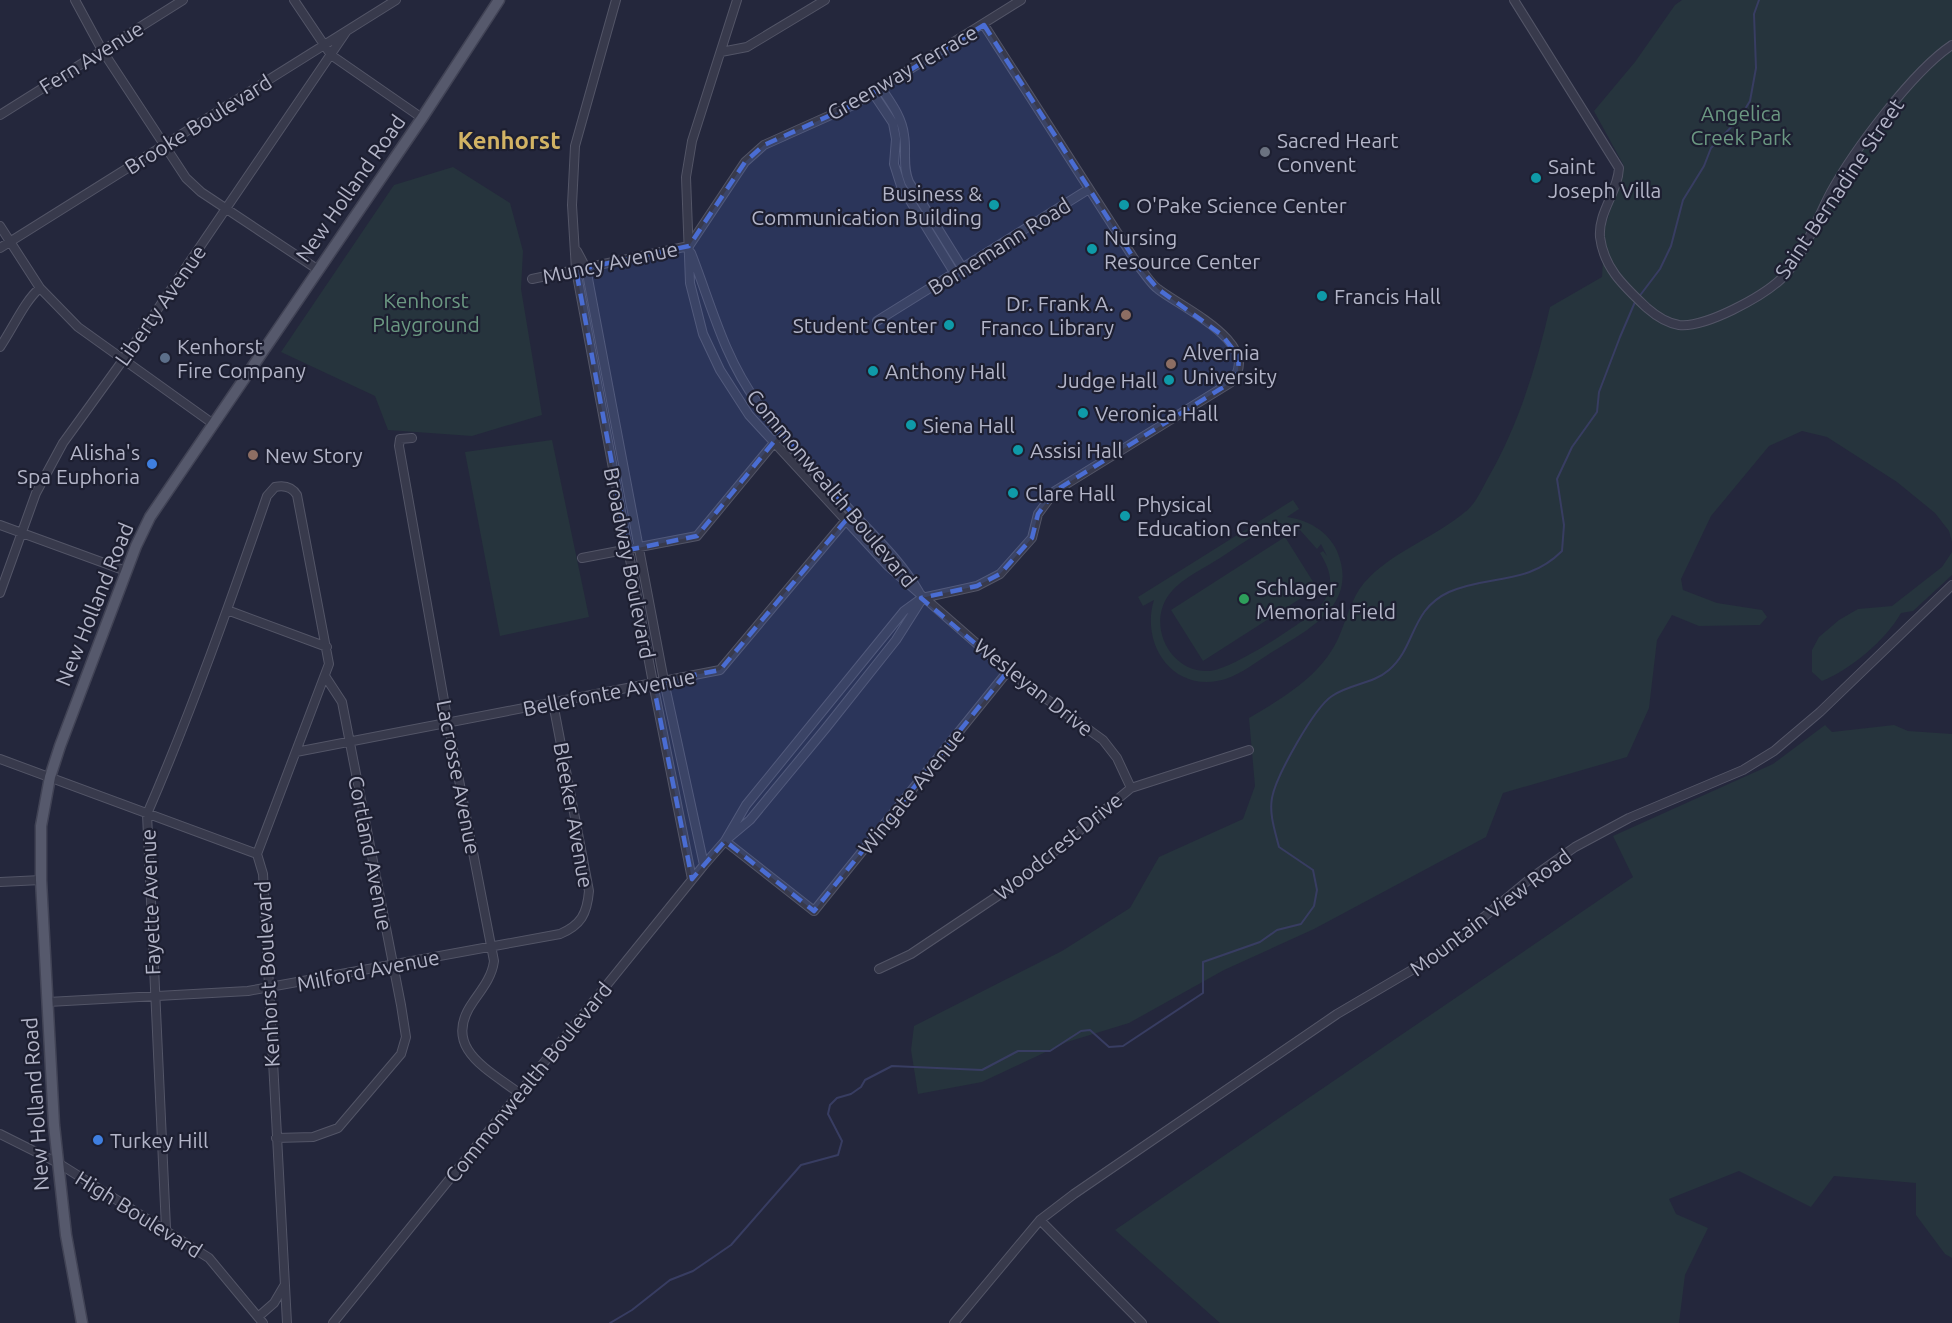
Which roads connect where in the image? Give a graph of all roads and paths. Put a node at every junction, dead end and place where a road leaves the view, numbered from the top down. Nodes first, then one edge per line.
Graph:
1 (75, 0) edge
2 (183, 0) edge
3 (294, 0) edge
4 (396, 0) edge
5 (499, 0) edge
6 (616, 0) edge
7 (738, 0) edge
8 (825, 0) edge
9 (1021, 0) edge
10 (1514, 0) edge
11 (984, 25) junction
12 (346, 32) junction
13 (1952, 45) edge
14 (324, 46) junction
15 (102, 50) junction
16 (721, 52) junction
17 (331, 55) junction
18 (877, 90) junction
19 (0, 115) edge
20 (422, 118) junction
21 (163, 146) junction
22 (1089, 189) junction
23 (227, 207) junction
24 (0, 226) edge
25 (10, 242) junction
26 (689, 246) junction
27 (576, 247) junction
28 (0, 248) edge
29 (586, 268) junction
30 (963, 268) junction
31 (317, 269) junction
32 (576, 270) junction
33 (955, 274) junction
34 (532, 279) dead end
35 (40, 288) junction
36 (877, 321) dead end
37 (0, 347) edge
38 (123, 360) junction
39 (212, 423) junction
40 (781, 433) junction
41 (412, 438) dead end
42 (774, 442) junction
43 (852, 513) junction
44 (846, 521) junction
45 (0, 525) edge
46 (21, 532) junction
47 (639, 547) junction
48 (628, 550) junction
49 (582, 558) dead end
50 (126, 571) junction
51 (1952, 585) edge
52 (0, 593) edge
53 (922, 598) junction
54 (227, 610) junction
55 (327, 647) junction
56 (1008, 670) junction
57 (325, 676) junction
58 (664, 681) junction
59 (653, 683) junction
60 (553, 703) junction
61 (448, 723) junction
62 (350, 741) junction
63 (1249, 750) dead end
64 (296, 752) junction
65 (0, 759) edge
66 (50, 777) junction
67 (1131, 788) junction
68 (147, 814) junction
69 (725, 841) junction
70 (257, 854) junction
71 (704, 865) junction
72 (692, 879) junction
73 (41, 880) junction
74 (0, 882) edge
75 (544, 936) joint
76 (493, 945) junction
77 (393, 965) junction
78 (879, 969) dead end
79 (268, 989) junction
80 (154, 996) junction
81 (48, 1002) junction
82 (519, 1093) junction
83 (0, 1134) edge
84 (276, 1138) junction
85 (58, 1163) junction
86 (1040, 1220) junction
87 (166, 1228) junction
88 (285, 1285) junction
89 (260, 1320) edge
90 (82, 1323) edge
91 (287, 1323) edge
92 (333, 1323) edge
93 (954, 1323) edge
94 (1142, 1323) edge

1 - 15 street
2 - 15 street, Fern Avenue
3 - 14 street
4 - 12 street, Brooke Boulevard
5 - 20 main road, New Holland Road
6 - 27 street, Broadway Boulevard
7 - 16 street, Commonwealth Boulevard
8 - 16 street
9 - 11 street, Greenway Terrace
10 - 13 street, Saint Bernadine Street
11 - 18 street, Greenway Terrace
11 - 22 street
12 - 14 street, Brooke Boulevard
12 - 17 street, Liberty Avenue
14 - 17 street
14 - 21 street, Brooke Boulevard
15 - 19 street, Fern Avenue
15 - 21 street
16 - 26 street, Commonwealth Boulevard
17 - 20 street
17 - 23 street, Liberty Avenue
18 - 26 street, Greenway Terrace
18 - 30 street
18 - 33 street
20 - 31 main road, New Holland Road
21 - 23 street
21 - 25 street, Brooke Boulevard
22 - 30 street, Bornemann Road
22 - 53 street
23 - 31 street
23 - 38 street, Liberty Avenue
24 - 25 street
25 - 28 street, Brooke Boulevard
25 - 35 street
26 - 29 street, Muncy Avenue
26 - 40 street, Commonwealth Boulevard
26 - 42 street, Commonwealth Boulevard
27 - 29 street, Broadway Boulevard
27 - 32 street, Broadway Boulevard
29 - 32 street, Muncy Avenue
29 - 47 street, Broadway Boulevard
30 - 33 street, Bornemann Road
31 - 39 main road, New Holland Road
32 - 34 street, Muncy Avenue
32 - 48 street, Broadway Boulevard
33 - 36 street, Bornemann Road
35 - 37 street
35 - 38 street
38 - 39 street
38 - 46 street, Liberty Avenue
39 - 50 main road, New Holland Road
40 - 42 street
40 - 43 street, Commonwealth Boulevard
41 - 61 street, Lacrosse Avenue
42 - 44 street, Commonwealth Boulevard
42 - 47 street
43 - 44 street, Bellefonte Avenue
43 - 53 street, Commonwealth Boulevard
44 - 53 street, Commonwealth Boulevard
44 - 58 street, Bellefonte Avenue
45 - 46 street
46 - 50 street
46 - 52 street, Liberty Avenue
47 - 48 street
47 - 58 street, Broadway Boulevard
48 - 49 street
48 - 59 street, Broadway Boulevard
50 - 66 main road, New Holland Road
51 - 86 street, Mountain View Road
53 - 56 street, Wesleyan Drive
53 - 69 street, Commonwealth Boulevard
53 - 69 street, Commonwealth Boulevard
54 - 55 street
54 - 55 street, Fayette Avenue
54 - 68 street, Fayette Avenue
55 - 57 street
56 - 67 street, Wesleyan Drive
56 - 69 street, Wingate Avenue
57 - 62 street, Cortland Avenue
57 - 64 street, Kenhorst Boulevard
58 - 59 street, Bellefonte Avenue
58 - 71 street, Broadway Boulevard
59 - 60 street, Bellefonte Avenue
59 - 72 street, Broadway Boulevard
60 - 61 street, Bellefonte Avenue
60 - 75 street, Bleeker Avenue
61 - 62 street, Bellefonte Avenue
61 - 76 street, Lacrosse Avenue
62 - 64 street, Bellefonte Avenue
62 - 77 street, Cortland Avenue
63 - 67 street, Woodcrest Drive
64 - 70 street, Kenhorst Boulevard
65 - 66 street
66 - 68 street
66 - 73 main road, New Holland Road
67 - 78 street, Woodcrest Drive
68 - 70 street
68 - 80 street, Fayette Avenue
69 - 71 street, Commonwealth Boulevard
70 - 79 street, Kenhorst Boulevard
71 - 72 street, Commonwealth Boulevard
72 - 82 street, Commonwealth Boulevard
73 - 74 street
73 - 81 main road, New Holland Road
75 - 76 street, Milford Avenue
76 - 77 street, Milford Avenue
76 - 82 street, Lacrosse Avenue
77 - 79 street, Milford Avenue
77 - 84 street, Cortland Avenue
79 - 80 street, Milford Avenue
79 - 84 street, Kenhorst Boulevard
80 - 81 street, Milford Avenue
80 - 87 street, Fayette Avenue
81 - 85 main road, New Holland Road
82 - 92 street, Commonwealth Boulevard
83 - 85 street, High Boulevard
84 - 88 street, Kenhorst Boulevard
85 - 87 street, High Boulevard
85 - 90 main road, New Holland Road
86 - 93 street, Mountain View Road
86 - 94 street
87 - 89 street, High Boulevard
88 - 89 street
88 - 91 street, Kenhorst Boulevard

